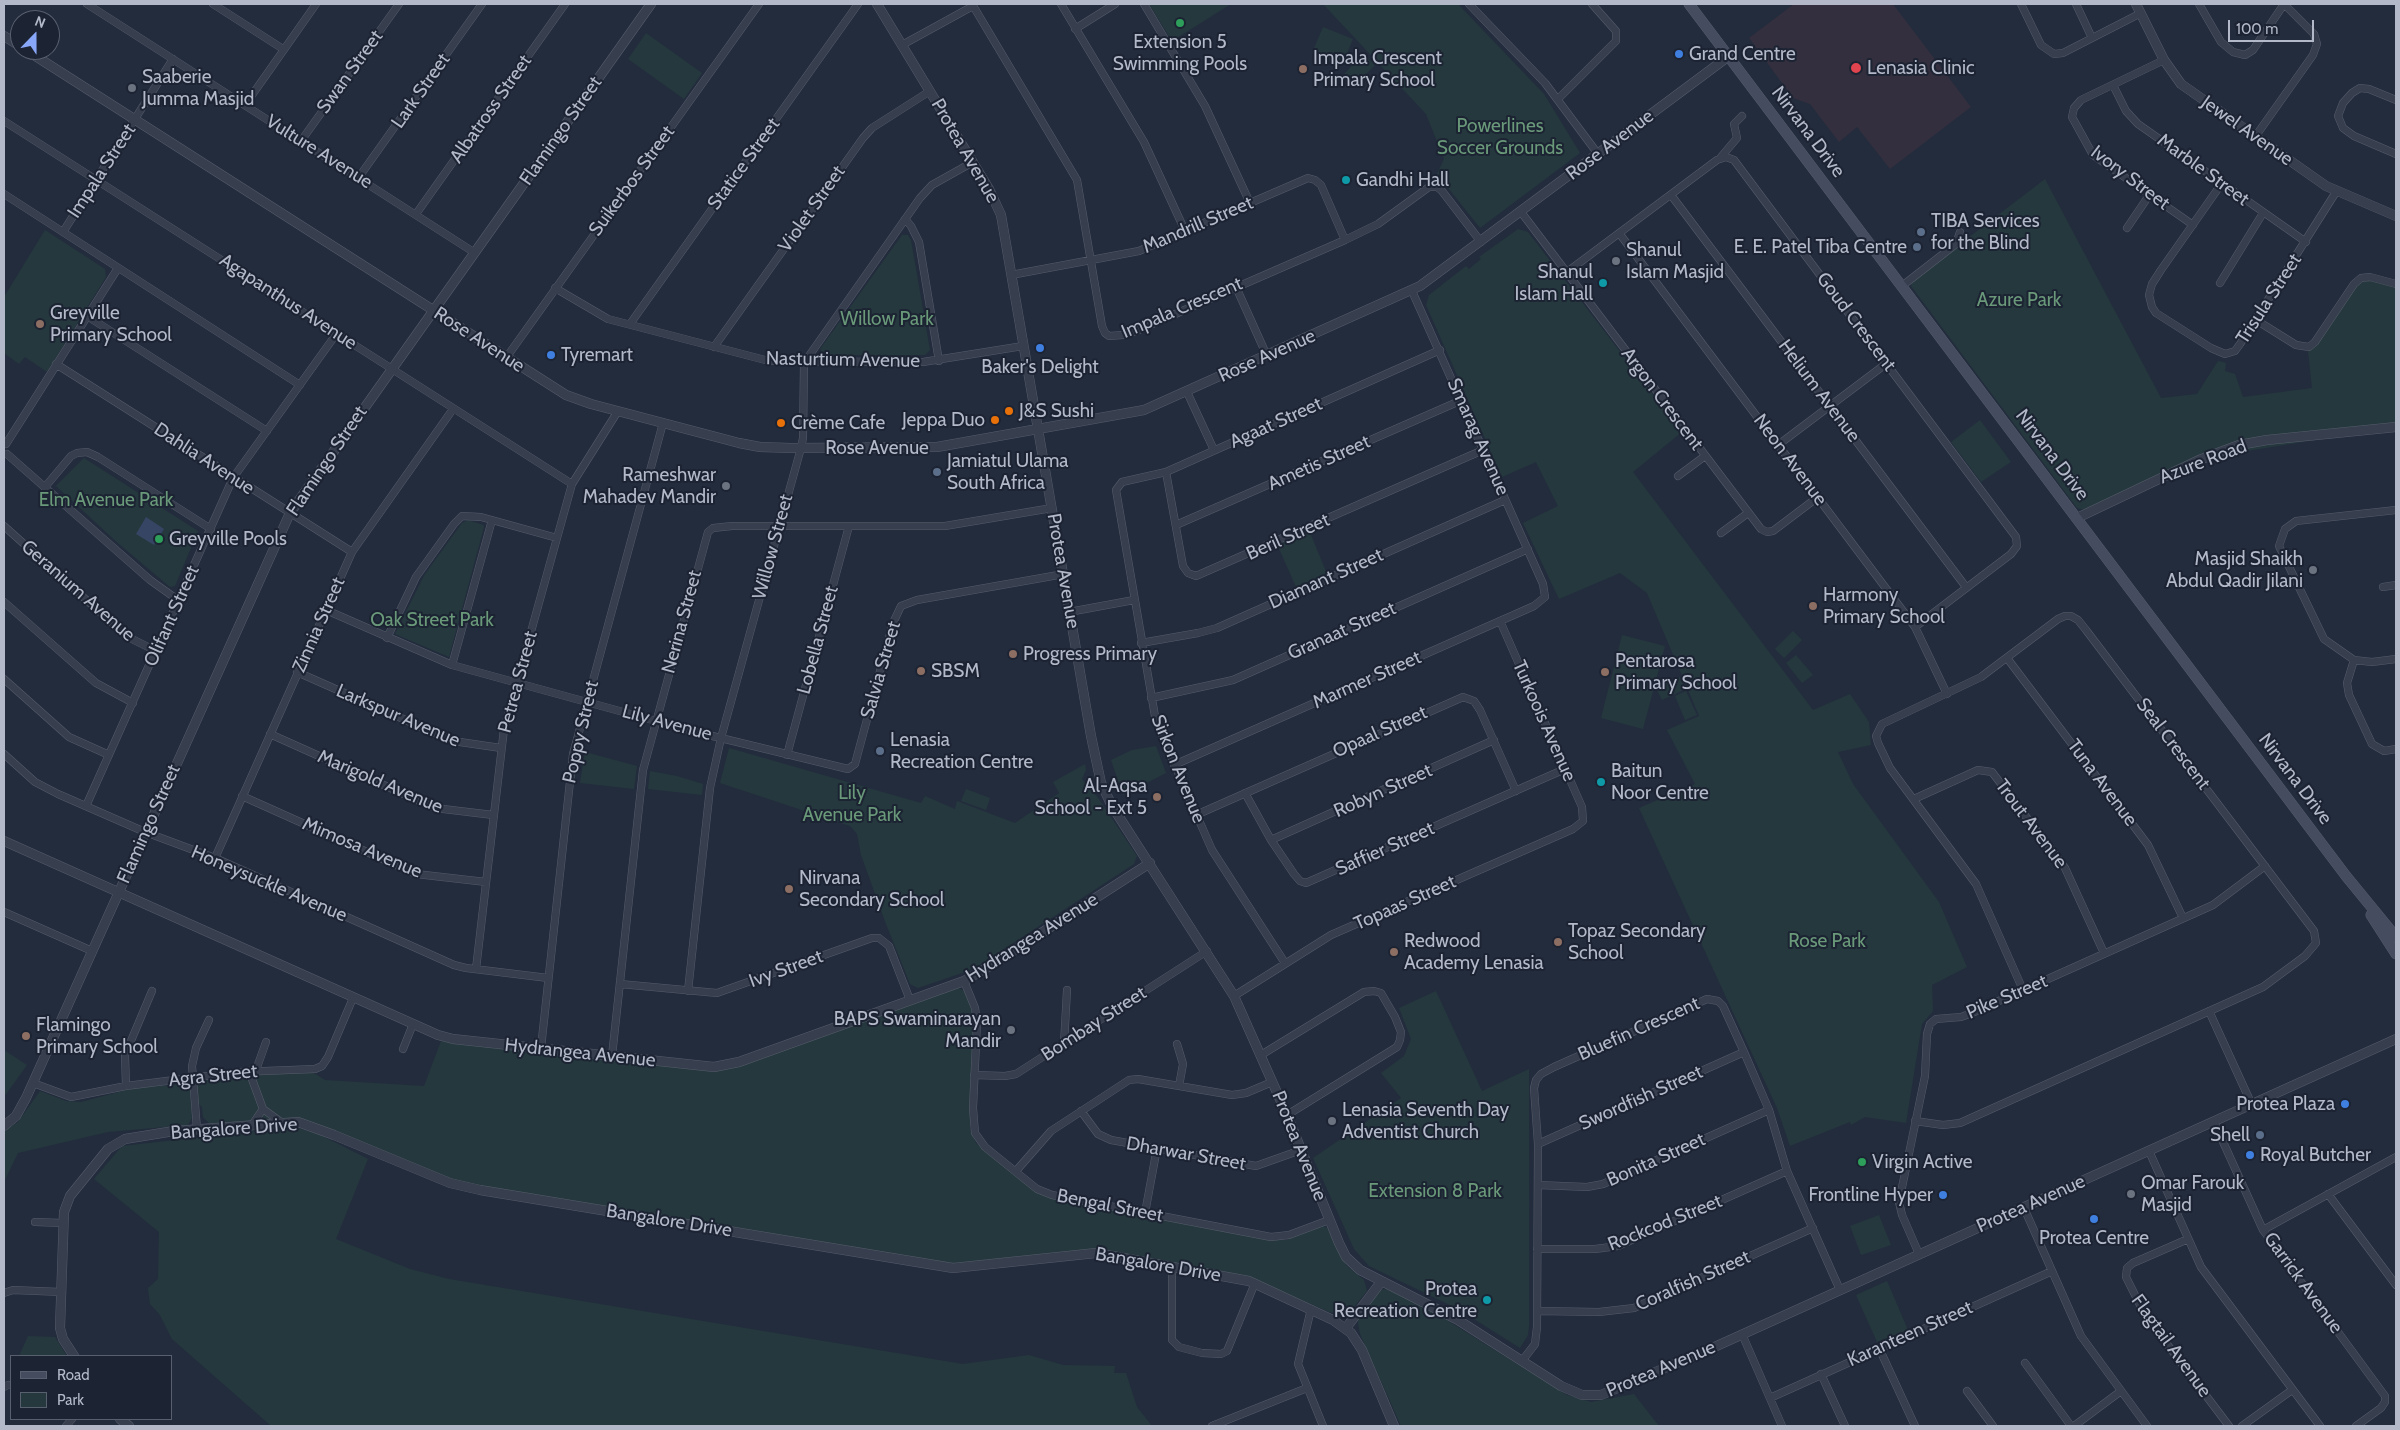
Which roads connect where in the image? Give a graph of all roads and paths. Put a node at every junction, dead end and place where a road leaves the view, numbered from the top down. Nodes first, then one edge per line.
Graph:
1 (87, 4) edge
2 (213, 4) edge
3 (316, 4) edge
4 (399, 4) edge
5 (482, 4) edge
6 (565, 4) edge
7 (651, 4) edge
8 (758, 4) edge
9 (858, 4) edge
10 (877, 4) edge
11 (1061, 4) edge
12 (1115, 4) edge
13 (1144, 4) edge
14 (1469, 4) edge
15 (1592, 4) edge
16 (1689, 4) edge
17 (2021, 4) edge
18 (2076, 4) edge
19 (2136, 4) edge
20 (2200, 4) edge
21 (2284, 4) edge
22 (972, 5) edge
23 (2141, 13) junction
24 (1076, 29) junction
25 (2092, 38) junction
26 (902, 45) junction
27 (283, 49) junction
28 (1729, 56) junction
29 (42, 60) edge
30 (173, 60) junction
31 (2164, 60) junction
32 (2113, 85) junction
33 (930, 91) junction
34 (1558, 99) junction
35 (2396, 100) edge
36 (245, 105) junction
37 (1742, 116) dead end
38 (134, 119) junction
39 (4, 121) edge
40 (2255, 137) junction
41 (301, 140) junction
42 (1598, 154) junction
43 (2396, 154) edge
44 (1721, 158) junction
45 (972, 162) junction
46 (359, 177) junction
47 (96, 180) junction
48 (2222, 183) junction
49 (2336, 192) junction
50 (4, 194) edge
51 (2150, 194) junction
52 (1671, 195) junction
53 (1250, 203) junction
54 (1521, 212) junction
55 (2263, 213) junction
56 (416, 214) junction
57 (2396, 216) edge
58 (905, 219) junction
59 (2193, 225) junction
60 (2127, 228) dead end
61 (63, 232) junction
62 (1960, 232) dead end
63 (1186, 233) junction
64 (1619, 234) junction
65 (1345, 240) junction
66 (1481, 242) junction
67 (2306, 242) junction
68 (475, 253) junction
69 (1091, 261) junction
70 (118, 268) junction
71 (1567, 272) junction
72 (1011, 275) junction
73 (2220, 282) dead end
74 (2396, 284) edge
75 (1236, 286) junction
76 (1902, 286) junction
77 (555, 288) junction
78 (1412, 291) junction
79 (435, 311) junction
80 (87, 316) junction
81 (2256, 320) junction
82 (630, 324) junction
83 (337, 333) junction
84 (1023, 346) junction
85 (714, 347) junction
86 (1440, 350) junction
87 (1267, 356) junction
88 (506, 358) junction
89 (939, 361) junction
90 (804, 363) junction
91 (1887, 363) junction
92 (56, 364) junction
93 (391, 368) junction
94 (300, 385) junction
95 (1187, 392) junction
96 (1462, 400) junction
97 (1830, 406) junction
98 (453, 409) junction
99 (618, 411) junction
100 (662, 423) junction
101 (2396, 427) edge
102 (1038, 430) junction
103 (267, 431) junction
104 (5, 444) edge
105 (1778, 444) junction
106 (801, 448) junction
107 (1214, 450) junction
108 (1483, 450) junction
109 (5, 455) edge
110 (1705, 456) junction
111 (1166, 472) junction
112 (1678, 476) dead end
113 (233, 478) junction
114 (572, 484) junction
115 (46, 487) junction
116 (1115, 494) joint
117 (1818, 497) junction
118 (1505, 500) junction
119 (1052, 508) junction
120 (2396, 510) edge
121 (290, 513) junction
122 (1748, 513) junction
123 (2077, 518) junction
124 (492, 520) junction
125 (4, 526) edge
126 (779, 526) junction
127 (849, 526) junction
128 (1176, 526) junction
129 (211, 529) junction
130 (1721, 534) dead end
131 (557, 538) junction
132 (1528, 548) junction
133 (352, 552) junction
134 (1064, 574) junction
135 (1544, 584) joint
136 (2396, 585) edge
137 (1966, 587) junction
138 (2383, 587) dead end
139 (178, 600) junction
140 (1134, 600) junction
141 (4, 602) edge
142 (326, 610) junction
143 (1069, 612) junction
144 (1500, 621) junction
145 (1915, 626) junction
146 (387, 638) junction
147 (1141, 643) junction
148 (156, 651) junction
149 (2006, 658) junction
150 (2396, 659) edge
151 (2354, 660) junction
152 (452, 665) junction
153 (298, 672) junction
154 (4, 678) edge
155 (518, 683) junction
156 (1947, 694) junction
157 (1151, 698) junction
158 (587, 702) junction
159 (132, 703) junction
160 (655, 720) junction
161 (270, 734) junction
162 (721, 738) junction
163 (1494, 740) junction
164 (501, 748) junction
165 (2396, 749) edge
166 (4, 754) edge
167 (109, 755) junction
168 (787, 755) junction
169 (1174, 765) junction
170 (841, 768) joint
171 (1565, 769) junction
172 (1516, 791) junction
173 (1245, 793) junction
174 (242, 796) junction
175 (1914, 799) junction
176 (86, 806) junction
177 (493, 815) junction
178 (1196, 815) junction
179 (1583, 821) joint
180 (145, 832) junction
181 (1271, 840) junction
182 (4, 841) edge
183 (215, 858) junction
184 (1150, 863) junction
185 (2265, 866) junction
186 (2346, 876) junction
187 (486, 882) junction
188 (118, 893) junction
189 (4, 912) edge
190 (2183, 918) junction
191 (2396, 937) edge
192 (92, 951) junction
193 (1207, 951) junction
194 (2104, 953) junction
195 (2396, 954) edge
196 (1285, 963) junction
197 (476, 969) junction
198 (548, 978) junction
199 (964, 981) junction
200 (620, 984) junction
201 (1067, 990) dead end
202 (2023, 990) junction
203 (152, 991) dead end
204 (688, 991) junction
205 (1234, 996) junction
206 (353, 998) junction
207 (910, 1000) junction
208 (2209, 1011) junction
209 (209, 1020) dead end
210 (413, 1024) junction
211 (2396, 1039) edge
212 (266, 1042) dead end
213 (1064, 1044) junction
214 (1178, 1044) dead end
215 (2396, 1044) edge
216 (541, 1048) junction
217 (402, 1049) dead end
218 (1744, 1052) junction
219 (1261, 1055) junction
220 (612, 1056) junction
221 (2352, 1060) junction
222 (253, 1071) junction
223 (974, 1075) junction
224 (193, 1078) junction
225 (1272, 1082) junction
226 (33, 1083) junction
227 (126, 1086) junction
228 (1179, 1086) junction
229 (2252, 1105) junction
230 (263, 1109) junction
231 (1769, 1110) junction
232 (1081, 1111) junction
233 (1287, 1115) junction
234 (1915, 1121) junction
235 (281, 1122) junction
236 (2214, 1122) junction
237 (252, 1125) junction
238 (4, 1126) edge
239 (197, 1129) junction
240 (1538, 1144) junction
241 (1157, 1148) junction
242 (1301, 1150) junction
243 (2149, 1151) junction
244 (2396, 1159) edge
245 (1016, 1171) junction
246 (1787, 1171) junction
247 (1538, 1185) junction
248 (2328, 1194) junction
249 (2024, 1208) junction
250 (1144, 1213) junction
251 (1329, 1220) junction
252 (35, 1222) dead end
253 (63, 1223) junction
254 (1813, 1228) junction
255 (2263, 1230) junction
256 (2188, 1239) junction
257 (1537, 1249) junction
258 (1919, 1254) junction
259 (1172, 1266) junction
260 (2050, 1272) junction
261 (1381, 1282) junction
262 (1255, 1283) junction
263 (2396, 1285) edge
264 (1840, 1290) junction
265 (61, 1292) junction
266 (4, 1293) edge
267 (1311, 1309) junction
268 (1538, 1311) junction
269 (1346, 1328) junction
270 (1742, 1334) junction
271 (1879, 1348) junction
272 (73, 1355) edge
273 (1522, 1361) junction
274 (2025, 1363) dead end
275 (1821, 1374) junction
276 (1307, 1388) junction
277 (2292, 1390) junction
278 (1967, 1391) dead end
279 (2121, 1391) junction
280 (1770, 1398) junction
281 (1212, 1426) edge
282 (1322, 1426) edge
283 (1394, 1426) edge
284 (1782, 1426) edge
285 (1845, 1426) edge
286 (1915, 1426) edge
287 (1993, 1426) edge
288 (2073, 1426) edge
289 (2147, 1426) edge
290 (2229, 1426) edge
291 (2242, 1426) edge
292 (2320, 1426) edge
293 (2356, 1426) edge

1 - 30 street, Vulture Avenue
2 - 27 street
3 - 27 street
4 - 41 street, Swan Street
5 - 46 street, Lark Street
6 - 56 street, Albatross Street
7 - 68 street, Flamingo Street
8 - 77 street, Suikerbos Street
9 - 82 street, Statice Street
10 - 26 street, Protea Avenue
11 - 24 street
12 - 24 street
13 - 53 street
14 - 34 street
15 - 34 street
16 - 28 main road, Nirvana Drive
17 - 25 street
18 - 25 street
19 - 23 street, Jewel Avenue
20 - 21 street
21 - 40 street
22 - 26 street
22 - 69 street, Impala Crescent
23 - 25 street
23 - 31 street, Jewel Avenue
24 - 63 street
26 - 33 street, Protea Avenue
27 - 36 street
28 - 42 street, Rose Avenue
28 - 76 main road, Nirvana Drive
29 - 38 street, Rose Avenue
30 - 36 street, Vulture Avenue
30 - 38 street, Impala Street
31 - 32 street, Ivory Street
31 - 40 street, Jewel Avenue
32 - 48 street, Marble Street
32 - 51 street, Ivory Street
33 - 45 street, Protea Avenue
33 - 85 street, Violet Street
34 - 42 street
35 - 43 street
36 - 41 street, Vulture Avenue
37 - 44 street
38 - 47 street, Impala Street
38 - 79 street, Rose Avenue
39 - 47 street, Agapanthus Avenue
40 - 49 street, Jewel Avenue
41 - 46 street, Vulture Avenue
42 - 54 street, Rose Avenue
44 - 52 street
44 - 91 street, Goud Crescent
45 - 58 street
45 - 72 street, Protea Avenue
46 - 56 street, Vulture Avenue
47 - 61 street, Impala Street
47 - 83 street, Agapanthus Avenue
48 - 55 street, Marble Street
48 - 59 street, Trisula Street
49 - 57 street, Jewel Avenue
49 - 67 street, Trisula Street
50 - 61 street
51 - 59 street, Ivory Street
51 - 60 street
52 - 64 street
52 - 97 street, Helium Avenue
53 - 63 street, Mandrill Street
53 - 65 street, Mandrill Street
54 - 66 street, Rose Avenue
54 - 71 street, Argon Crescent
55 - 67 street, Marble Street
55 - 73 street
56 - 68 street, Vulture Avenue
58 - 89 street
58 - 90 street
59 - 81 street, Trisula Street
61 - 70 street
62 - 76 street
63 - 69 street, Mandrill Street
64 - 71 street
64 - 105 street, Neon Avenue
65 - 66 street, Impala Crescent
65 - 75 street, Impala Crescent
66 - 78 street, Rose Avenue
67 - 81 street, Trisula Street
68 - 79 street, Flamingo Street
69 - 72 street, Mandrill Street
69 - 75 street, Impala Crescent
70 - 80 street
70 - 94 street
71 - 110 street, Argon Crescent
72 - 84 street, Protea Avenue
74 - 81 street
75 - 87 street
76 - 123 main road, Nirvana Drive
77 - 82 street, Nasturtium Avenue
77 - 88 street, Suikerbos Street
78 - 86 street, Smarag Avenue
78 - 87 street, Rose Avenue
79 - 88 street, Rose Avenue
79 - 93 street, Flamingo Street
80 - 92 street
80 - 103 street
82 - 85 street, Nasturtium Avenue
83 - 93 street, Agapanthus Avenue
83 - 94 street, Olifant Street
84 - 89 street, Nasturtium Avenue
84 - 102 street, Protea Avenue
85 - 90 street, Nasturtium Avenue
86 - 96 street, Smarag Avenue
86 - 107 street, Agaat Street
87 - 95 street, Rose Avenue
88 - 99 street, Rose Avenue
89 - 90 street, Nasturtium Avenue
90 - 106 street, Willow Street
91 - 97 street
91 - 137 street, Goud Crescent
92 - 104 street
92 - 113 street, Dahlia Avenue
93 - 98 street, Agapanthus Avenue
93 - 121 street, Flamingo Street
94 - 103 street, Olifant Street
95 - 102 street, Rose Avenue
95 - 107 street
96 - 108 street, Smarag Avenue
96 - 128 street, Ametis Street
97 - 105 street
97 - 137 street, Helium Avenue
98 - 114 street, Agapanthus Avenue
98 - 133 street, Zinnia Street
99 - 100 street, Rose Avenue
99 - 114 street, Petrea Street
100 - 106 street, Rose Avenue
100 - 158 street, Poppy Street
101 - 123 street, Azure Road
102 - 106 street, Rose Avenue
102 - 119 street, Protea Avenue
103 - 113 street, Olifant Street
104 - 109 street
105 - 117 street, Neon Avenue
106 - 126 street, Willow Street
107 - 111 street, Agaat Street
108 - 118 street, Smarag Avenue
108 - 128 street, Beril Street
109 - 115 street
110 - 112 street
110 - 122 street, Argon Crescent
111 - 116 street, Agaat Street
111 - 128 street, Beril Street
113 - 121 street, Dahlia Avenue
113 - 129 street, Olifant Street
114 - 131 street, Petrea Street
115 - 129 street
115 - 139 street
116 - 140 street, Sirkon Avenue
117 - 122 street, Argon Crescent
117 - 145 street, Neon Avenue
118 - 132 street, Smarag Avenue
118 - 147 street, Diamant Street
119 - 127 street, Nerina Street
119 - 134 street, Protea Avenue
120 - 151 street
121 - 133 street, Dahlia Avenue
121 - 180 street, Flamingo Street
122 - 130 street
123 - 186 main road, Nirvana Drive
124 - 131 street
124 - 146 street
124 - 152 street
125 - 148 street, Geranium Avenue
126 - 127 street, Nerina Street
126 - 160 street, Nerina Street
126 - 162 street, Willow Street
127 - 168 street, Lobella Street
129 - 139 street, Olifant Street
131 - 155 street, Petrea Street
132 - 135 street, Smarag Avenue
132 - 157 street, Granaat Street
133 - 142 street, Zinnia Street
134 - 143 street, Protea Avenue
134 - 170 street, Salvia Street
135 - 144 street, Marmer Street
136 - 138 street
137 - 145 street, Goud Crescent
139 - 148 street, Olifant Street
140 - 143 street
140 - 147 street, Sirkon Avenue
141 - 159 street
142 - 146 street, Lily Avenue
142 - 153 street, Zinnia Street
143 - 184 street, Protea Avenue
144 - 169 street, Marmer Street
144 - 171 street, Turkoois Avenue
145 - 156 street, Neon Avenue
146 - 152 street, Lily Avenue
147 - 157 street, Sirkon Avenue
148 - 159 street, Olifant Street
149 - 156 street, Seal Crescent
149 - 185 street, Seal Crescent
149 - 190 street, Tuna Avenue
150 - 151 street
151 - 165 street
152 - 155 street, Lily Avenue
153 - 161 street, Zinnia Street
153 - 164 street, Larkspur Avenue
154 - 167 street
155 - 158 street, Lily Avenue
155 - 164 street, Petrea Street
156 - 175 street, Seal Crescent
157 - 169 street, Sirkon Avenue
158 - 160 street, Lily Avenue
158 - 198 street, Poppy Street
159 - 167 street, Olifant Street
160 - 162 street, Lily Avenue
160 - 200 street, Nerina Street
161 - 174 street, Zinnia Street
161 - 177 street, Marigold Avenue
162 - 168 street, Lily Avenue
162 - 204 street, Willow Street
163 - 172 street, Opaal Street
163 - 173 street, Opaal Street
163 - 181 street, Robyn Street
164 - 177 street, Petrea Street
166 - 176 street, Honeysuckle Avenue
167 - 176 street, Olifant Street
168 - 170 street, Lily Avenue
169 - 178 street, Sirkon Avenue
171 - 172 street, Saffier Street
171 - 179 street, Turkoois Avenue
172 - 181 street, Saffier Street
173 - 178 street, Opaal Street
173 - 181 street, Saffier Street
174 - 183 street, Zinnia Street
174 - 187 street, Mimosa Avenue
175 - 194 street, Trout Avenue
175 - 202 street, Seal Crescent
176 - 180 street, Honeysuckle Avenue
177 - 187 street, Petrea Street
178 - 196 street, Sirkon Avenue
179 - 196 street, Topaas Street
180 - 183 street, Honeysuckle Avenue
180 - 188 street, Flamingo Street
182 - 188 street, Hydrangea Avenue
183 - 197 street, Honeysuckle Avenue
184 - 193 street, Protea Avenue
184 - 199 street, Hydrangea Avenue
185 - 190 street, Pike Street
185 - 208 street, Seal Crescent
186 - 191 main road, Nirvana Drive
186 - 195 main road, Nirvana Drive
187 - 197 street, Petrea Street
188 - 192 street, Flamingo Street
188 - 206 street, Hydrangea Avenue
189 - 192 street
190 - 194 street, Pike Street
192 - 226 street, Flamingo Street
193 - 205 street, Protea Avenue
193 - 213 street, Bombay Street
194 - 202 street, Pike Street
196 - 205 street, Topaas Street
197 - 198 street, Honeysuckle Avenue
198 - 216 street, Poppy Street
199 - 207 street, Hydrangea Avenue
199 - 223 street, Bengal Street
200 - 204 street, Ivy Street
200 - 220 street, Nerina Street
201 - 213 street
202 - 234 street, Pike Street
203 - 227 street
204 - 207 street, Ivy Street
205 - 219 street, Protea Avenue
206 - 210 street, Hydrangea Avenue
206 - 222 street, Agra Street
207 - 220 street, Hydrangea Avenue
208 - 229 street
208 - 234 street, Seal Crescent
209 - 224 street
210 - 216 street, Hydrangea Avenue
210 - 217 street
211 - 221 street, Protea Avenue
212 - 222 street
213 - 223 street, Bombay Street
214 - 228 street
215 - 221 street, Protea Avenue
216 - 220 street, Hydrangea Avenue
218 - 231 street, Bluefin Crescent
218 - 240 street, Swordfish Street
218 - 240 street, Bluefin Crescent
219 - 225 street, Protea Avenue
219 - 233 street
221 - 229 street, Protea Avenue
222 - 224 street, Agra Street
222 - 230 street
223 - 245 street, Bengal Street
224 - 227 street, Agra Street
224 - 239 street
225 - 228 street
225 - 233 street, Protea Avenue
226 - 227 street, Agra Street
226 - 238 street, Flamingo Street
228 - 232 street
229 - 236 street, Protea Avenue
230 - 235 street
230 - 237 street
231 - 246 street, Bluefin Crescent
231 - 247 street, Bonita Street
232 - 241 street, Dharwar Street
232 - 245 street
233 - 242 street, Protea Avenue
234 - 258 street, Pike Street
235 - 237 street, Bangalore Drive
235 - 259 street, Bangalore Drive
236 - 243 street, Protea Avenue
236 - 255 street, Garrick Avenue
237 - 239 street, Bangalore Drive
239 - 253 street, Bangalore Drive
240 - 247 street, Bluefin Crescent
241 - 242 street, Dharwar Street
241 - 250 street
242 - 251 street, Protea Avenue
243 - 249 street, Protea Avenue
243 - 256 street
244 - 248 street
245 - 250 street, Bengal Street
246 - 254 street, Bluefin Crescent
246 - 257 street, Rockcod Street
247 - 257 street, Bluefin Crescent
248 - 255 street
248 - 263 street
249 - 258 street, Protea Avenue
249 - 260 street
250 - 251 street, Bengal Street
251 - 261 street, Protea Avenue
252 - 253 street
253 - 265 street, Bangalore Drive
254 - 264 street, Bluefin Crescent
254 - 268 street, Coralfish Street
255 - 293 street, Garrick Avenue
256 - 277 street
256 - 290 street, Flagtail Avenue
257 - 268 street, Bluefin Crescent
258 - 264 street, Protea Avenue
259 - 262 street, Bangalore Drive
259 - 262 street
260 - 271 street, Karanteen Street
260 - 279 street
261 - 269 street
261 - 273 street, Protea Avenue
262 - 267 street, Bangalore Drive
264 - 270 street, Protea Avenue
265 - 266 street
265 - 272 street, Bangalore Drive
267 - 269 street, Bangalore Drive
267 - 276 street
268 - 273 street, Bluefin Crescent
269 - 283 street, Bangalore Drive
270 - 273 street, Protea Avenue
270 - 280 street
271 - 275 street, Karanteen Street
271 - 286 street
274 - 288 street
275 - 280 street, Karanteen Street
275 - 285 street
276 - 281 street
276 - 282 street
277 - 291 street
277 - 292 street
278 - 287 street
279 - 288 street
279 - 289 street
280 - 284 street

